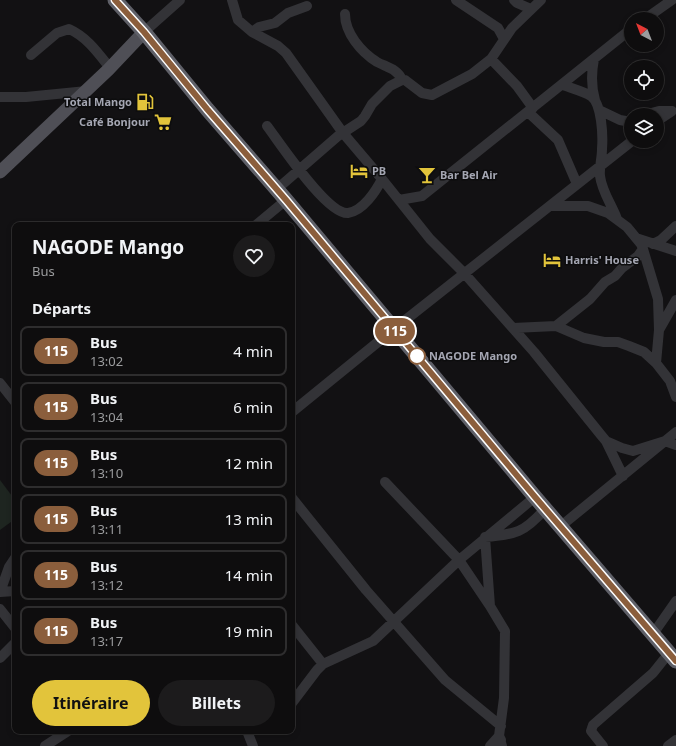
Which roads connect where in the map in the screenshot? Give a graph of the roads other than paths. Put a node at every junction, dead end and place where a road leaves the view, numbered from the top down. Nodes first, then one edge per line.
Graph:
1 (115, 0) edge
2 (180, 0) edge
3 (232, 0) edge
4 (456, 0) edge
5 (514, 0) edge
6 (541, 0) edge
7 (672, 0) edge
8 (307, 6) dead end
9 (531, 9) junction
10 (655, 12) edge
11 (345, 14) dead end
12 (144, 32) junction
13 (252, 32) junction
14 (624, 35) edge
15 (504, 39) junction
16 (31, 55) dead end
17 (491, 59) junction
18 (594, 59) junction
19 (110, 68) junction
20 (402, 80) junction
21 (563, 85) junction
22 (87, 91) junction
23 (0, 97) edge
24 (595, 100) junction
25 (530, 110) junction
26 (599, 110) junction
27 (674, 110) edge
28 (664, 111) edge
29 (664, 116) edge
30 (624, 121) edge
31 (267, 126) dead end
32 (343, 134) junction
33 (624, 147) edge
34 (601, 165) junction
35 (299, 170) junction
36 (0, 172) edge
37 (382, 179) junction
38 (577, 184) junction
39 (281, 195) junction
40 (399, 200) junction
41 (550, 206) junction
42 (617, 219) junction
43 (258, 222) edge
44 (676, 226) edge
45 (636, 238) junction
46 (653, 244) junction
47 (643, 249) junction
48 (676, 251) edge
49 (464, 273) junction
50 (676, 300) edge
51 (556, 326) junction
52 (513, 328) junction
53 (394, 329) junction
54 (659, 330) junction
55 (656, 362) junction
56 (0, 383) edge
57 (676, 397) edge
58 (12, 398) edge
59 (295, 410) edge
60 (676, 432) edge
61 (606, 441) junction
62 (665, 441) junction
63 (676, 445) edge
64 (623, 476) junction
65 (385, 482) dead end
66 (535, 497) junction
67 (295, 502) edge
68 (546, 509) junction
69 (562, 526) junction
70 (485, 537) junction
71 (459, 560) junction
72 (12, 562) edge
73 (12, 591) edge
74 (0, 592) edge
75 (676, 600) edge
76 (490, 606) junction
77 (0, 609) edge
78 (392, 622) junction
79 (12, 624) edge
80 (295, 629) edge
81 (653, 634) junction
82 (12, 646) edge
83 (673, 657) edge
84 (0, 658) edge
85 (323, 664) junction
86 (295, 700) edge
87 (501, 726) junction
88 (63, 734) edge
89 (249, 734) edge
90 (676, 740) edge
91 (502, 743) edge
92 (45, 746) edge
93 (253, 746) edge
94 (490, 746) edge
95 (603, 746) edge
96 (668, 746) edge

1 - 12 highway
2 - 12 street
3 - 13 street
4 - 15 street
5 - 9 street
6 - 9 street
7 - 10 street
8 - 13 street
9 - 15 street
11 - 20 street
12 - 19 main road
12 - 39 highway
13 - 32 street
14 - 18 street
15 - 17 street
16 - 19 street
17 - 20 street
17 - 25 street
18 - 21 street
18 - 24 street
19 - 22 main road
20 - 32 street
21 - 24 street
21 - 25 street
22 - 23 street
22 - 36 main road
24 - 26 street
25 - 38 street
25 - 40 street
26 - 30 street
26 - 34 street
27 - 28 street
27 - 29 street
31 - 35 street
32 - 35 street
32 - 37 street
33 - 34 street
34 - 38 street
34 - 42 street
35 - 37 street
35 - 39 street
37 - 40 street
38 - 41 street
39 - 43 street
39 - 53 highway
40 - 49 street
41 - 42 street
41 - 49 street
42 - 45 street
44 - 46 street
45 - 46 street
45 - 47 street
46 - 48 street
47 - 51 street
47 - 54 street
49 - 52 street
49 - 53 street
50 - 54 street
51 - 52 street
51 - 55 street
52 - 61 street
53 - 59 street
53 - 66 highway
54 - 55 street
55 - 57 street
56 - 58 street
60 - 62 street
61 - 62 street
61 - 64 street
62 - 63 street
62 - 64 street
64 - 69 street
65 - 71 street
66 - 68 highway
66 - 70 street
67 - 78 street
68 - 69 highway
68 - 70 street
69 - 81 highway
70 - 71 street
70 - 76 street
71 - 76 street
71 - 78 street
72 - 74 street
73 - 74 street
75 - 81 street
76 - 87 street
77 - 79 street
78 - 85 street
78 - 87 street
80 - 85 street
81 - 83 highway
82 - 84 street
83 - 95 street
85 - 86 street
87 - 91 street
88 - 92 street
89 - 93 street
90 - 96 street
91 - 94 street

